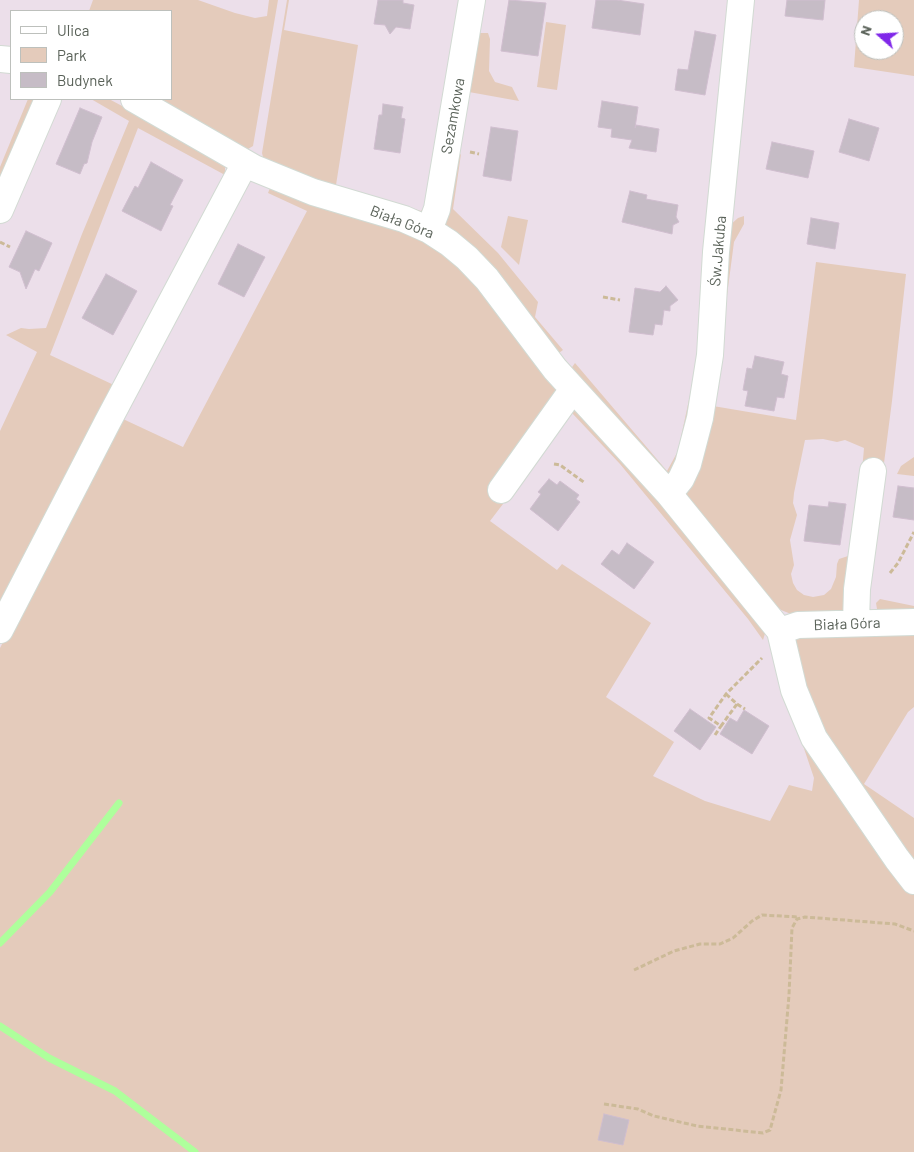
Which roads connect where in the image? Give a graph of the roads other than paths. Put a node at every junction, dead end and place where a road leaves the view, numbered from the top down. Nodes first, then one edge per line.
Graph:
1 (472, 0) edge
2 (741, 0) edge
3 (48, 100) edge
4 (136, 100) edge
5 (245, 163) junction
6 (0, 210) edge
7 (430, 230) junction
8 (573, 389) junction
9 (873, 471) dead end
10 (501, 490) dead end
11 (669, 494) junction
12 (914, 622) edge
13 (856, 623) junction
14 (0, 630) edge
15 (780, 631) junction
16 (914, 881) edge

1 - 7 street, Sezamkowa
2 - 11 street, Św.Jakuba
3 - 6 street
4 - 5 street, Biała Góra
5 - 7 street, Biała Góra
5 - 14 street
7 - 8 street, Biała Góra
8 - 10 street
8 - 11 street, Biała Góra
9 - 13 street
11 - 15 street, Biała Góra
12 - 13 street, Biała Góra
13 - 15 street, Biała Góra
15 - 16 street

